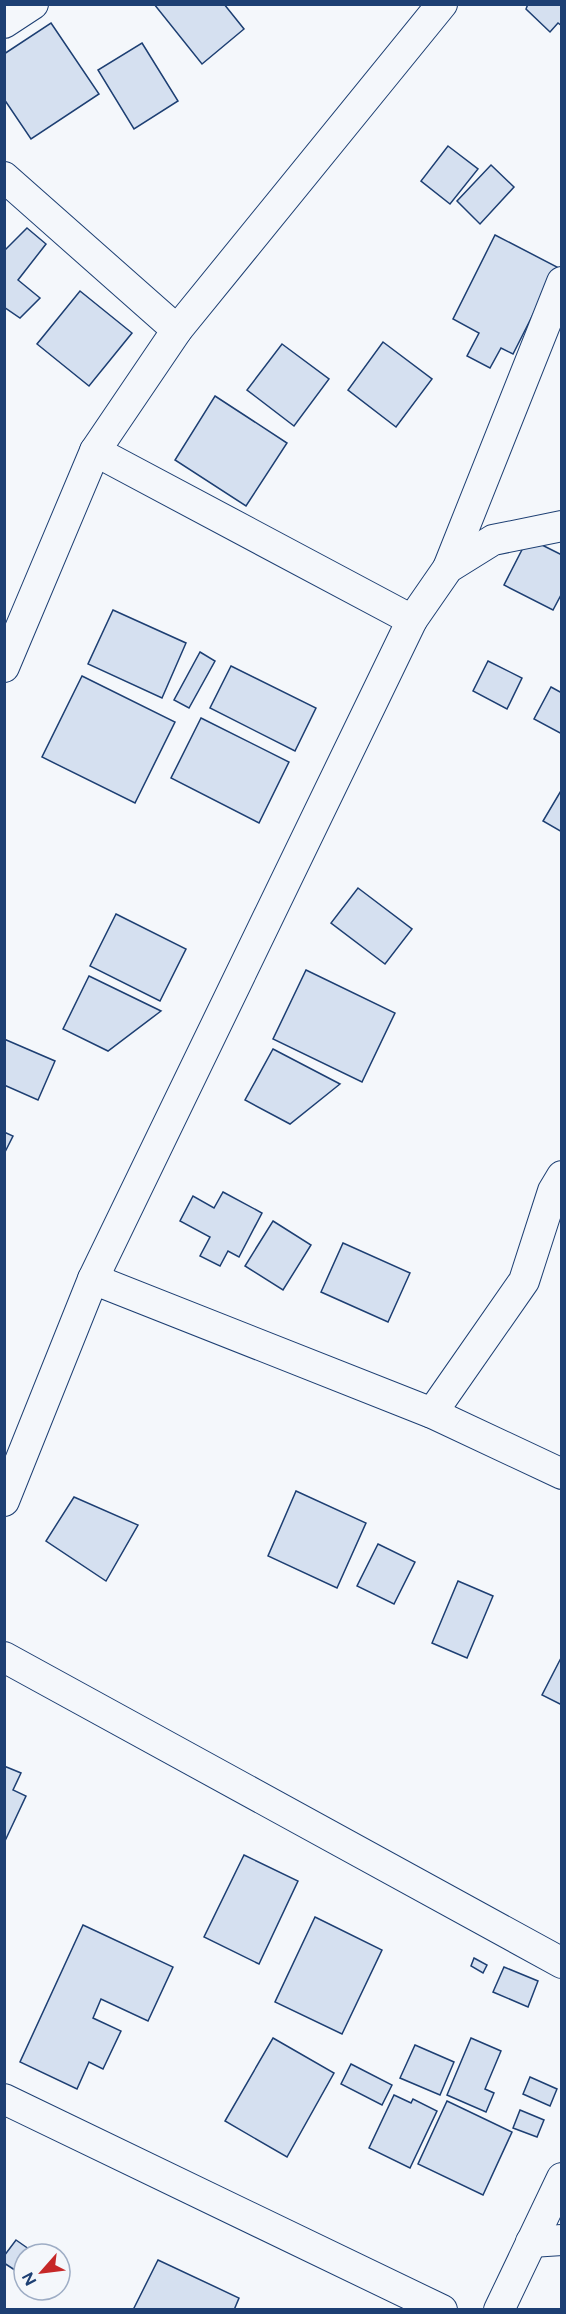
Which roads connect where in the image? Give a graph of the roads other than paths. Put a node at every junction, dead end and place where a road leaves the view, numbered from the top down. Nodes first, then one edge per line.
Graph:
1 (33, 4) edge
2 (442, 4) edge
3 (4, 22) edge
4 (4, 177) edge
5 (561, 282) edge
6 (177, 330) junction
7 (95, 451) junction
8 (561, 526) edge
9 (448, 568) junction
10 (412, 620) junction
11 (4, 668) edge
12 (561, 1176) edge
13 (93, 1279) junction
14 (432, 1413) junction
15 (561, 1474) edge
16 (4, 1501) edge
17 (4, 1658) edge
18 (561, 1963) edge
19 (4, 2099) edge
20 (561, 2178) edge
21 (561, 2240) edge
22 (531, 2242) junction
23 (442, 2310) edge
24 (499, 2310) edge

1 - 3 street
2 - 6 street
4 - 6 street
5 - 9 street
6 - 7 street
7 - 10 street
7 - 11 street
8 - 9 street
9 - 10 street
10 - 13 street
12 - 14 street
13 - 14 street
13 - 16 street
14 - 15 street
17 - 18 street
19 - 23 street
20 - 22 street
21 - 22 street
22 - 24 street

